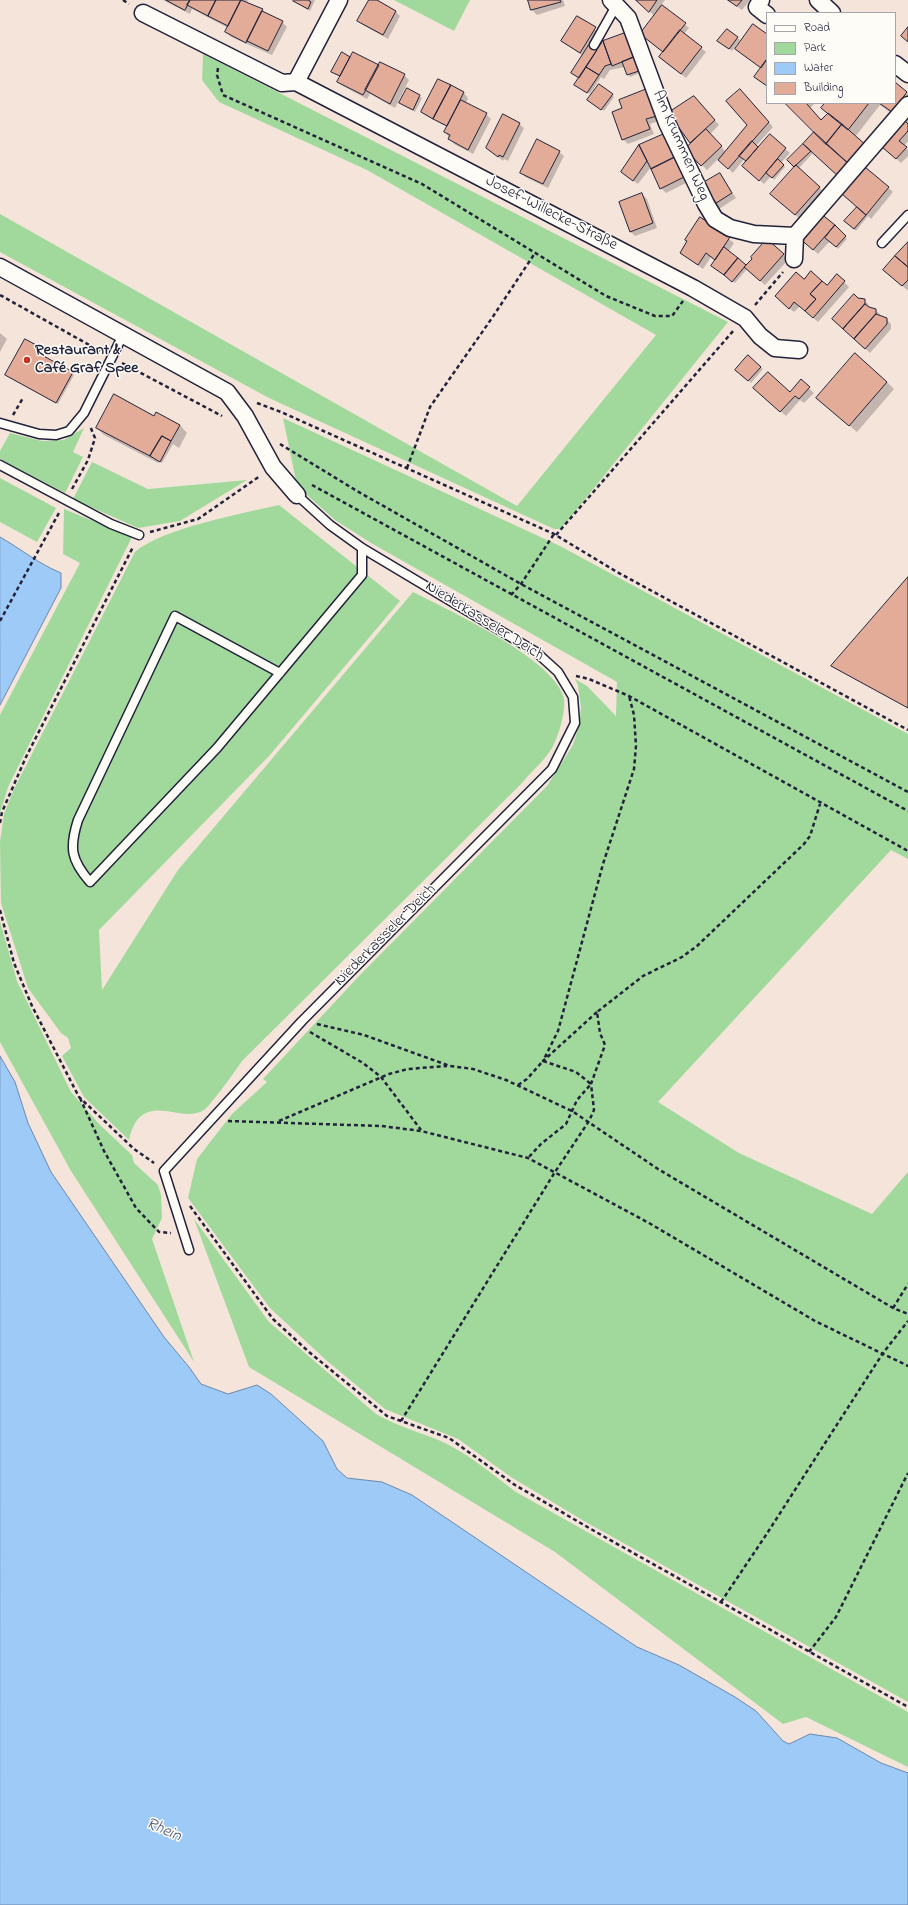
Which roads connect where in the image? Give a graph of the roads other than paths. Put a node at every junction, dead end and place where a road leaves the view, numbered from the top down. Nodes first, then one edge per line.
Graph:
1 (338, 0) edge
2 (761, 0) edge
3 (818, 0) edge
4 (614, 3) edge
5 (831, 12) edge
6 (143, 13) dead end
7 (766, 14) edge
8 (594, 45) dead end
9 (896, 65) edge
10 (908, 74) edge
11 (296, 82) junction
12 (908, 104) edge
13 (908, 215) edge
14 (795, 236) junction
15 (882, 243) dead end
16 (794, 259) road end
17 (0, 267) edge
18 (123, 335) junction
19 (799, 350) dead end
20 (0, 423) edge
21 (0, 466) edge
22 (297, 495) joint
23 (139, 535) road end
24 (362, 548) junction
25 (280, 673) junction
26 (189, 1250) dead end

1 - 11 street
2 - 7 street
3 - 5 street
4 - 8 lane
4 - 14 street, Am Krummen Weg
6 - 11 street, Josef-Willecke-Straße
9 - 10 street
11 - 19 street, Josef-Willecke-Straße
12 - 14 street
13 - 15 lane
14 - 16 street
17 - 18 street, Niederkasseler Deich
18 - 20 lane
18 - 22 street, Niederkasseler Deich
21 - 23 lane
22 - 24 lane, Niederkasseler Deich
24 - 25 lane
24 - 26 lane, Niederkasseler Deich
25 - 25 lane

